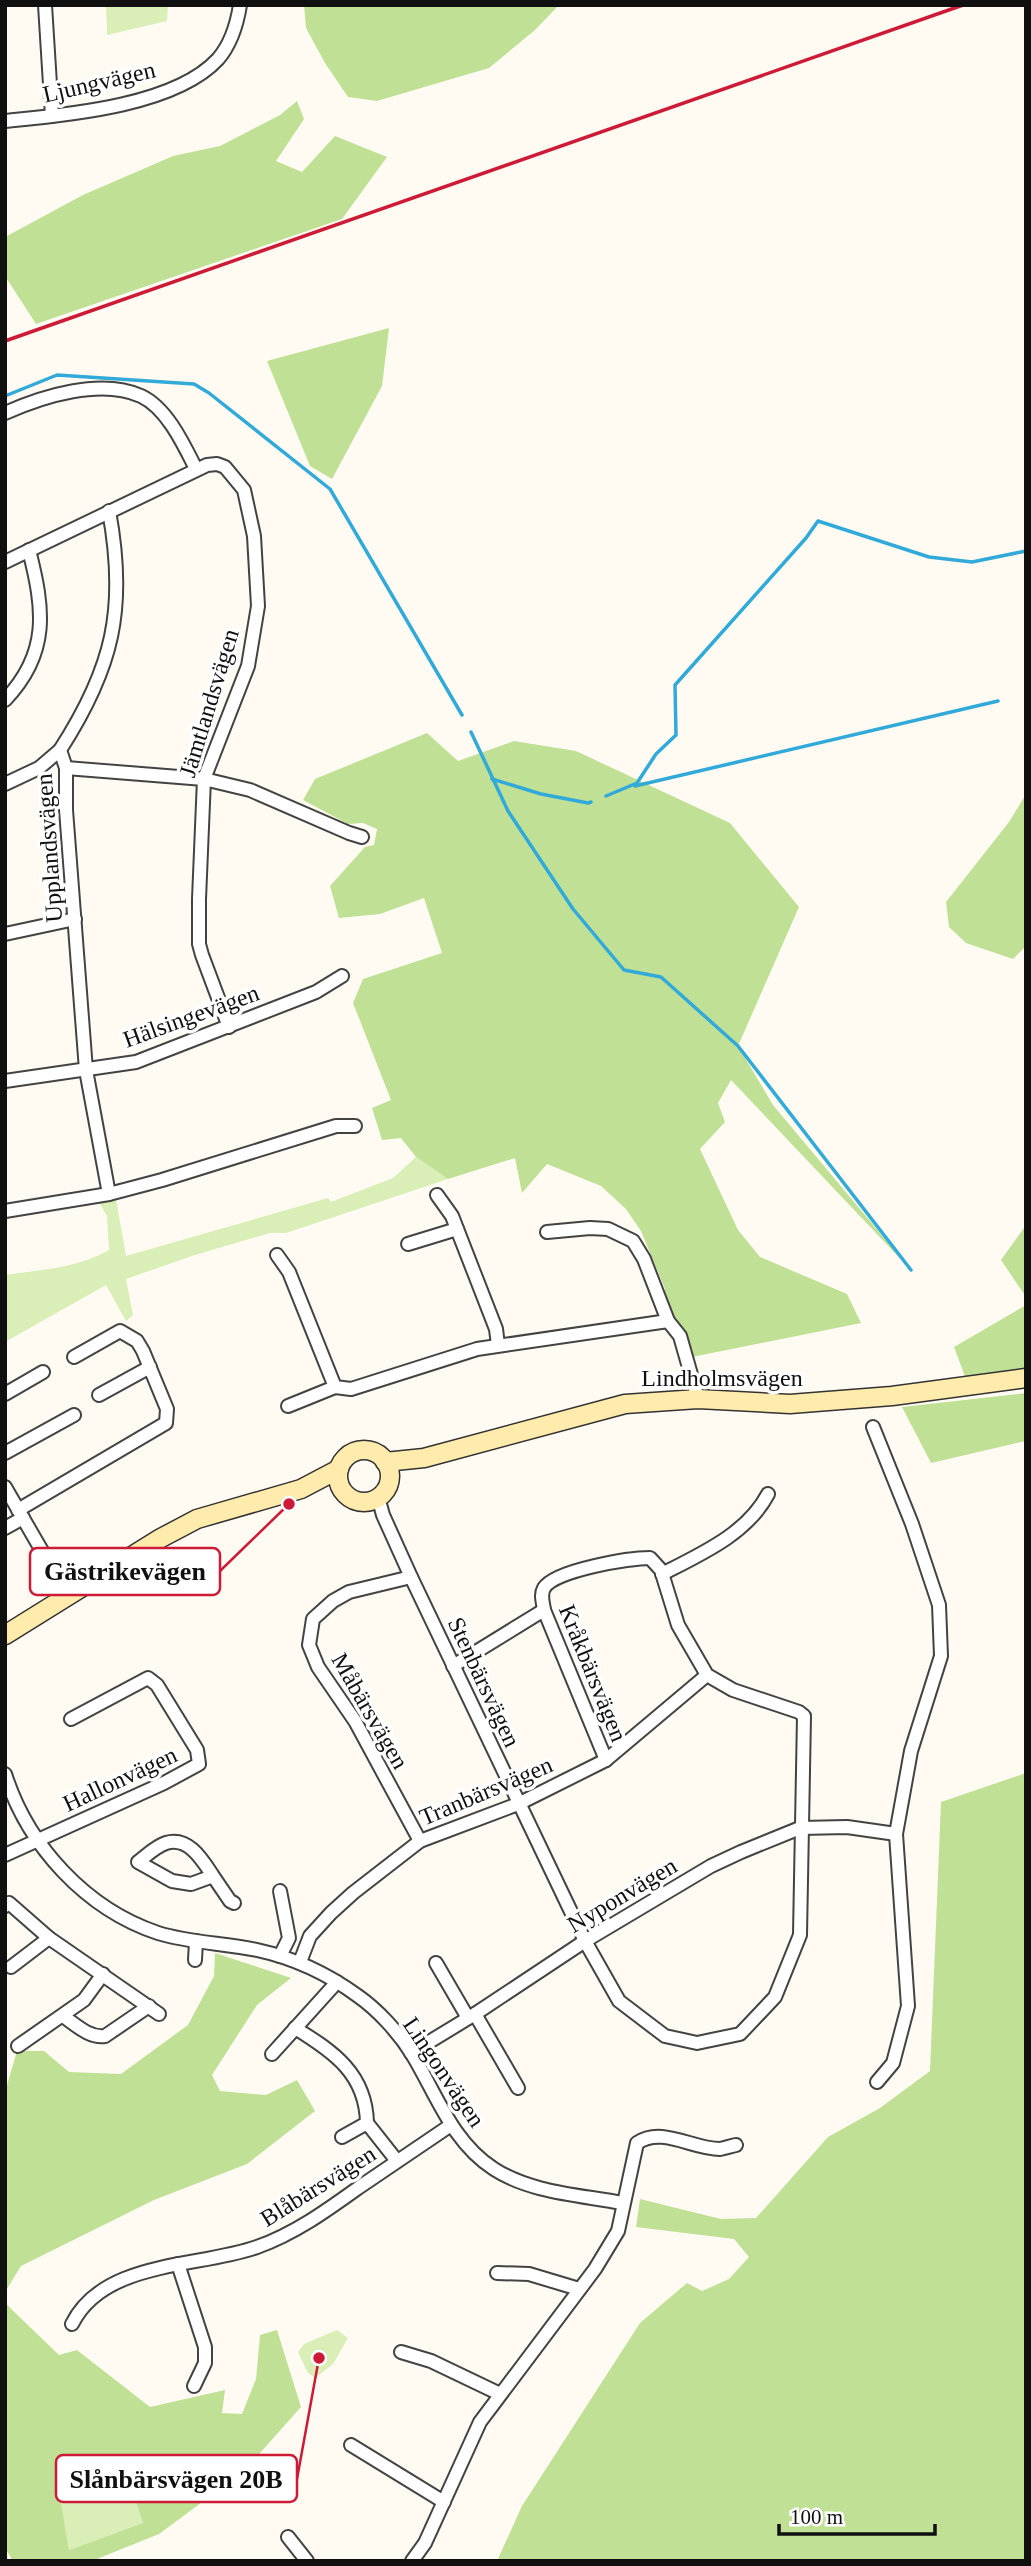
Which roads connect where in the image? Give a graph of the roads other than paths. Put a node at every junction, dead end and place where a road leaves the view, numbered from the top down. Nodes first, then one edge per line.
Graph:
1 (45, 5) edge
2 (240, 5) edge
3 (52, 116) junction
4 (5, 121) edge
5 (5, 413) edge
6 (196, 469) junction
7 (109, 511) junction
8 (29, 550) junction
9 (5, 562) edge
10 (5, 700) edge
11 (60, 750) junction
12 (66, 768) junction
13 (204, 779) junction
14 (5, 784) edge
15 (362, 837) dead end
16 (75, 919) junction
17 (5, 934) edge
18 (342, 975) dead end
19 (229, 1027) junction
20 (86, 1070) junction
21 (5, 1081) edge
22 (355, 1126) dead end
23 (109, 1194) junction
24 (437, 1195) dead end
25 (5, 1211) edge
26 (457, 1229) junction
27 (547, 1232) dead end
28 (408, 1244) dead end
29 (277, 1255) dead end
30 (668, 1321) junction
31 (498, 1345) junction
32 (74, 1357) dead end
33 (150, 1367) junction
34 (44, 1373) dead end
35 (1026, 1378) edge
36 (335, 1387) junction
37 (5, 1394) edge
38 (99, 1395) dead end
39 (698, 1399) junction
40 (288, 1406) dead end
41 (74, 1415) dead end
42 (873, 1427) dead end
43 (5, 1453) edge
44 (424, 1458) junction
45 (385, 1462) junction
46 (339, 1469) junction
47 (389, 1480) junction
48 (5, 1487) edge
49 (301, 1489) junction
50 (343, 1492) junction
51 (768, 1494) dead end
52 (374, 1499) junction
53 (21, 1514) junction
54 (5, 1528) edge
55 (662, 1574) junction
56 (411, 1577) junction
57 (68, 1596) junction
58 (544, 1610) junction
59 (5, 1635) edge
60 (453, 1666) junction
61 (707, 1675) junction
62 (71, 1719) dead end
63 (606, 1760) junction
64 (5, 1774) edge
65 (518, 1804) junction
66 (800, 1828) junction
67 (896, 1834) junction
68 (38, 1841) junction
69 (420, 1841) junction
70 (5, 1855) edge
71 (213, 1876) junction
72 (280, 1891) dead end
73 (234, 1903) dead end
74 (5, 1906) edge
75 (49, 1938) junction
76 (196, 1941) junction
77 (585, 1941) junction
78 (280, 1956) junction
79 (195, 1960) dead end
80 (300, 1962) junction
81 (436, 1963) dead end
82 (7, 1965) edge
83 (103, 1974) junction
84 (337, 1982) junction
85 (63, 2016) junction
86 (472, 2016) junction
87 (295, 2028) junction
88 (18, 2046) dead end
89 (411, 2053) junction
90 (272, 2054) dead end
91 (877, 2082) dead end
92 (518, 2088) dead end
93 (367, 2123) junction
94 (451, 2125) junction
95 (342, 2137) dead end
96 (736, 2146) dead end
97 (397, 2161) junction
98 (622, 2203) junction
99 (178, 2264) junction
100 (497, 2273) dead end
101 (579, 2289) junction
102 (72, 2325) dead end
103 (401, 2352) dead end
104 (194, 2386) dead end
105 (500, 2393) junction
106 (351, 2445) dead end
107 (444, 2502) junction
108 (288, 2537) dead end
109 (307, 2561) edge
110 (412, 2561) edge

1 - 3 street
2 - 3 street, Ljungvägen
3 - 4 street, Ljungvägen
5 - 6 street
6 - 7 street
6 - 13 street, Jämtlandsvägen
7 - 8 street
7 - 11 street, Upplandsvägen
8 - 9 street
8 - 10 street
11 - 12 street, Upplandsvägen
11 - 14 street
12 - 13 street
12 - 16 street, Upplandsvägen
13 - 15 street
13 - 19 street, Jämtlandsvägen
16 - 17 street
16 - 20 street, Upplandsvägen
18 - 19 street, Hälsingevägen
19 - 20 street, Hälsingevägen
20 - 21 street, Hälsingevägen
20 - 23 street, Upplandsvägen
22 - 23 street
23 - 25 street
24 - 26 street
26 - 28 street
26 - 31 street
27 - 30 street
29 - 36 street
30 - 31 street
30 - 39 street
31 - 36 street
32 - 33 street
33 - 38 street
33 - 53 street
34 - 37 street
35 - 39 main road, Lindholmsvägen
36 - 40 street
39 - 44 main road, Lindholmsvägen
41 - 43 street
42 - 67 street
44 - 45 main road, Lindholmsvägen
44 - 47 main road, Lindholmsvägen
45 - 46 main road, Lindholmsvägen
45 - 47 main road
46 - 49 main road, Lindholmsvägen
46 - 50 main road
47 - 52 main road, Lindholmsvägen
48 - 53 street
49 - 50 main road, Lindholmsvägen
49 - 57 main road, Lindholmsvägen
50 - 52 main road, Lindholmsvägen
51 - 55 street
52 - 56 street, Stenbärsvägen
53 - 54 street
53 - 57 street
55 - 58 street, Kråkbärsvägen
55 - 61 street
56 - 60 street, Stenbärsvägen
56 - 69 street, Måbärsvägen
57 - 59 main road, Lindholmsvägen
58 - 60 street
58 - 63 street, Kråkbärsvägen
60 - 65 street, Stenbärsvägen
61 - 63 street, Tranbärsvägen
61 - 66 street, Stenbärsvägen
62 - 68 street, Hallonvägen
63 - 65 street, Tranbärsvägen
64 - 68 street, Lingonvägen
65 - 69 street, Tranbärsvägen
65 - 77 street, Stenbärsvägen
66 - 67 street
66 - 77 street, Nyponvägen
66 - 77 street, Stenbärsvägen
67 - 91 street
68 - 70 street
68 - 76 street, Lingonvägen
69 - 80 street, Tranbärsvägen
71 - 71 street
71 - 73 street
72 - 78 street
74 - 75 street
75 - 82 street
75 - 83 street
76 - 78 street, Lingonvägen
76 - 79 street
77 - 86 street, Nyponvägen
78 - 80 street, Lingonvägen
80 - 84 street, Lingonvägen
81 - 86 street
83 - 85 street
83 - 85 street
84 - 87 street
84 - 89 street, Lingonvägen
85 - 88 street
86 - 89 street, Nyponvägen
86 - 92 street
87 - 90 street
87 - 93 street
89 - 94 street, Lingonvägen
93 - 95 street
93 - 97 street, Blåbärsvägen
94 - 97 street, Blåbärsvägen
94 - 98 street, Lingonvägen
96 - 98 street
97 - 99 street, Blåbärsvägen
98 - 101 street
99 - 102 street, Blåbärsvägen
99 - 104 street
100 - 101 street
101 - 105 street
103 - 105 street
105 - 107 street
106 - 107 street
107 - 110 street
108 - 109 street

